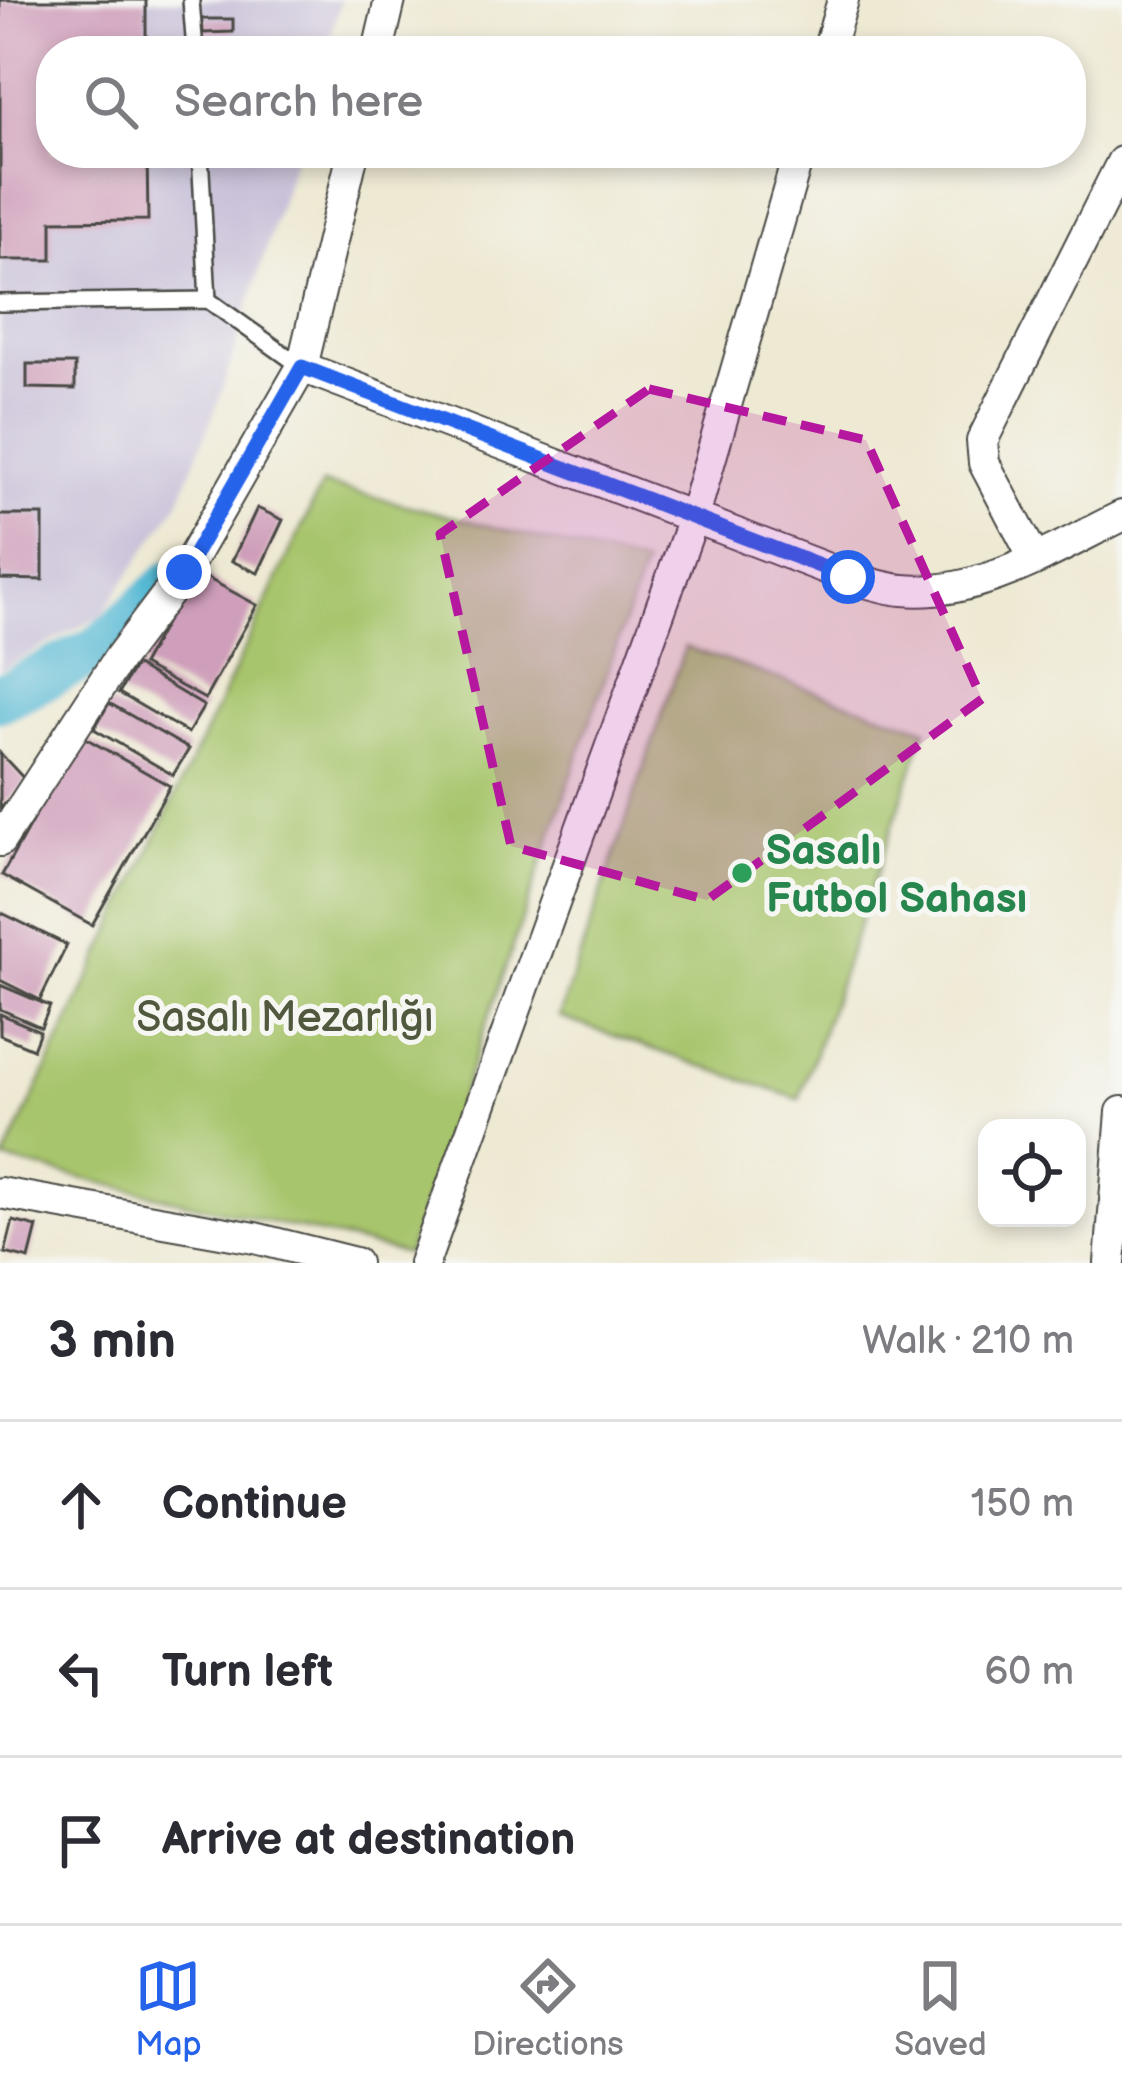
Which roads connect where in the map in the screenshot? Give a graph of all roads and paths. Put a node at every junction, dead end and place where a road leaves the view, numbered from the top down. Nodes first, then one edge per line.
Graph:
1 (191, 0) edge
2 (390, 0) edge
3 (843, 0) edge
4 (193, 36) edge
5 (382, 36) edge
6 (832, 36) edge
7 (1122, 162) edge
8 (201, 168) edge
9 (349, 168) edge
10 (795, 168) edge
11 (208, 300) junction
12 (0, 303) edge
13 (302, 367) junction
14 (1122, 516) edge
15 (693, 520) junction
16 (1034, 558) junction
17 (0, 841) edge
18 (1122, 1112) edge
19 (1, 1198) edge
20 (355, 1263) edge
21 (424, 1263) edge
22 (1110, 1263) edge

1 - 4 lane
2 - 5 street
3 - 6 street
7 - 16 street
8 - 11 lane
9 - 13 street
10 - 15 street
11 - 12 lane
11 - 13 lane
13 - 15 street
13 - 17 street
14 - 16 street
15 - 16 street
15 - 21 street
18 - 22 street
19 - 20 street

